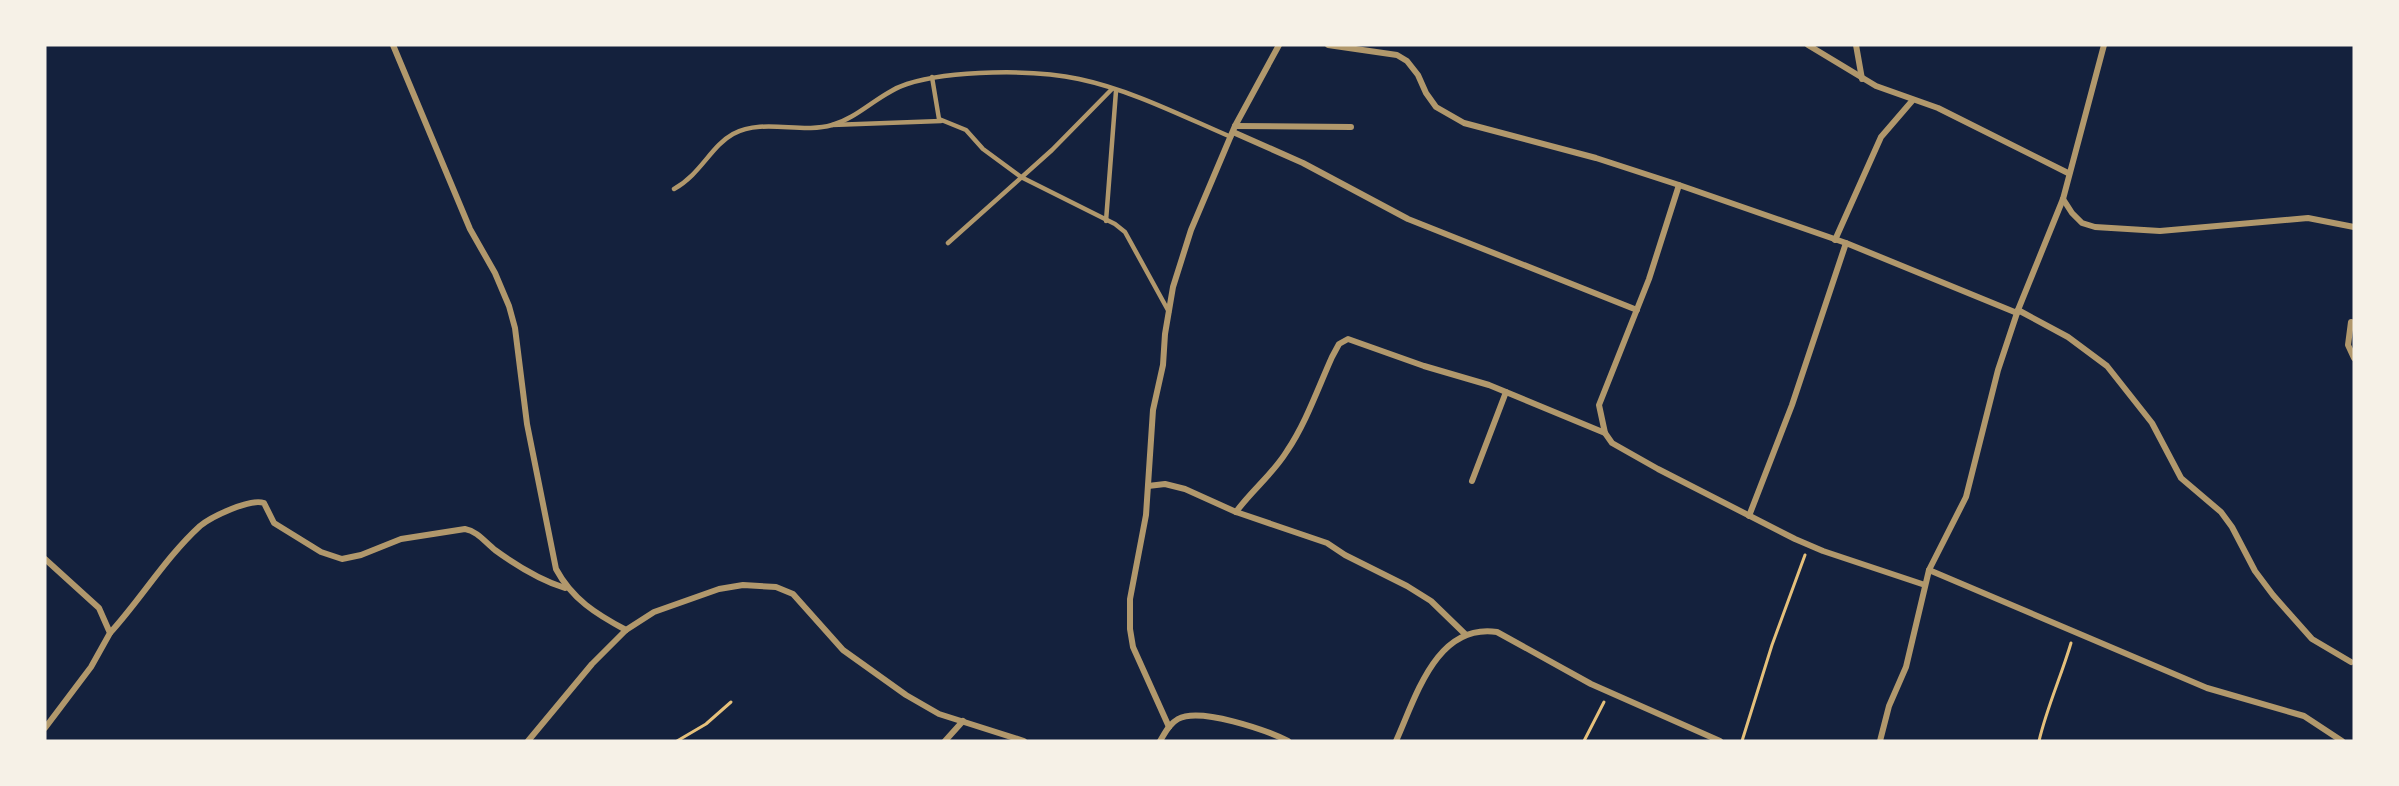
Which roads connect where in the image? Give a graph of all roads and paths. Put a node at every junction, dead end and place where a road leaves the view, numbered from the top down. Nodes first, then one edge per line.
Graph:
1 (393, 45) edge
2 (1279, 45) edge
3 (1328, 45) edge
4 (1808, 45) edge
5 (1856, 45) edge
6 (2104, 45) edge
7 (932, 77) junction
8 (1862, 79) junction
9 (1114, 90) junction
10 (1912, 101) junction
11 (944, 121) junction
12 (830, 125) junction
13 (1351, 127) dead end
14 (1233, 132) junction
15 (2068, 173) junction
16 (1021, 177) junction
17 (1679, 185) junction
18 (674, 189) dead end
19 (2063, 198) junction
20 (1106, 220) junction
21 (2354, 227) edge
22 (1835, 240) junction
23 (948, 243) dead end
24 (1846, 243) junction
25 (1637, 310) junction
26 (2017, 311) junction
27 (1169, 312) junction
28 (2351, 322) dead end
29 (2354, 358) edge
30 (1506, 392) junction
31 (1605, 433) junction
32 (1472, 481) dead end
33 (1148, 486) junction
34 (1236, 512) junction
35 (1749, 516) junction
36 (1809, 545) junction
37 (45, 558) edge
38 (1929, 570) junction
39 (1925, 585) junction
40 (566, 588) junction
41 (626, 630) junction
42 (110, 633) junction
43 (2074, 633) junction
44 (1465, 634) junction
45 (2351, 662) dead end
46 (1610, 693) junction
47 (731, 702) dead end
48 (963, 721) junction
49 (1169, 727) junction
50 (45, 728) edge
51 (528, 741) edge
52 (677, 741) edge
53 (945, 741) edge
54 (1024, 741) edge
55 (1160, 741) edge
56 (1288, 741) edge
57 (1396, 741) edge
58 (1584, 741) edge
59 (1720, 741) edge
60 (1742, 741) edge
61 (1880, 741) edge
62 (2039, 741) edge
63 (2342, 741) edge

1 - 40 street
2 - 14 street
3 - 17 street
4 - 8 street
5 - 8 street
6 - 15 street
7 - 9 lane
7 - 11 lane
7 - 12 lane
8 - 10 street
9 - 14 lane
9 - 16 lane
9 - 20 lane
10 - 15 street
10 - 22 street
11 - 12 lane
11 - 16 lane
12 - 18 lane
13 - 14 street
14 - 25 street
14 - 27 street
15 - 19 street
16 - 20 lane
16 - 23 lane
17 - 22 street
17 - 25 street
19 - 21 street
19 - 26 street
20 - 27 lane
22 - 24 street
24 - 26 street
24 - 35 street
25 - 31 street
26 - 38 street
26 - 45 street
27 - 33 street
28 - 29 street
30 - 31 street
30 - 32 street
30 - 34 street
31 - 35 street
33 - 34 street
33 - 49 street
34 - 44 street
35 - 36 street
36 - 39 street
36 - 60 path
37 - 42 street
38 - 39 street
38 - 43 street
39 - 61 street
40 - 41 street
40 - 42 street
41 - 48 street
41 - 51 street
42 - 50 street
43 - 62 path
43 - 63 street
44 - 46 street
44 - 57 street
46 - 58 path
46 - 59 street
47 - 52 path
48 - 53 street
48 - 54 street
49 - 55 street
49 - 56 street

